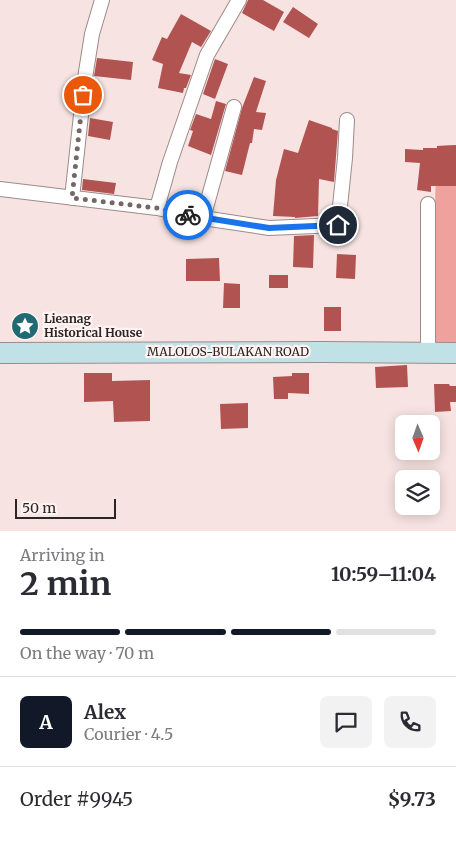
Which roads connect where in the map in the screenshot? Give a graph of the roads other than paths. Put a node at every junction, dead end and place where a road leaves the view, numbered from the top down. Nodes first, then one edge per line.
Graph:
1 (102, 0) edge
2 (240, 0) edge
3 (234, 107) dead end
4 (347, 120) dead end
5 (0, 189) edge
6 (72, 198) junction
7 (428, 204) dead end
8 (157, 208) junction
9 (203, 218) junction
10 (0, 353) edge
11 (428, 353) junction
12 (456, 353) edge

1 - 6 street
2 - 8 street
3 - 9 street
4 - 9 street
5 - 6 street
6 - 8 street
7 - 11 street
8 - 9 street
10 - 11 main road, MALOLOS-BULAKAN ROAD
11 - 12 main road, MALOLOS-BULAKAN ROAD

